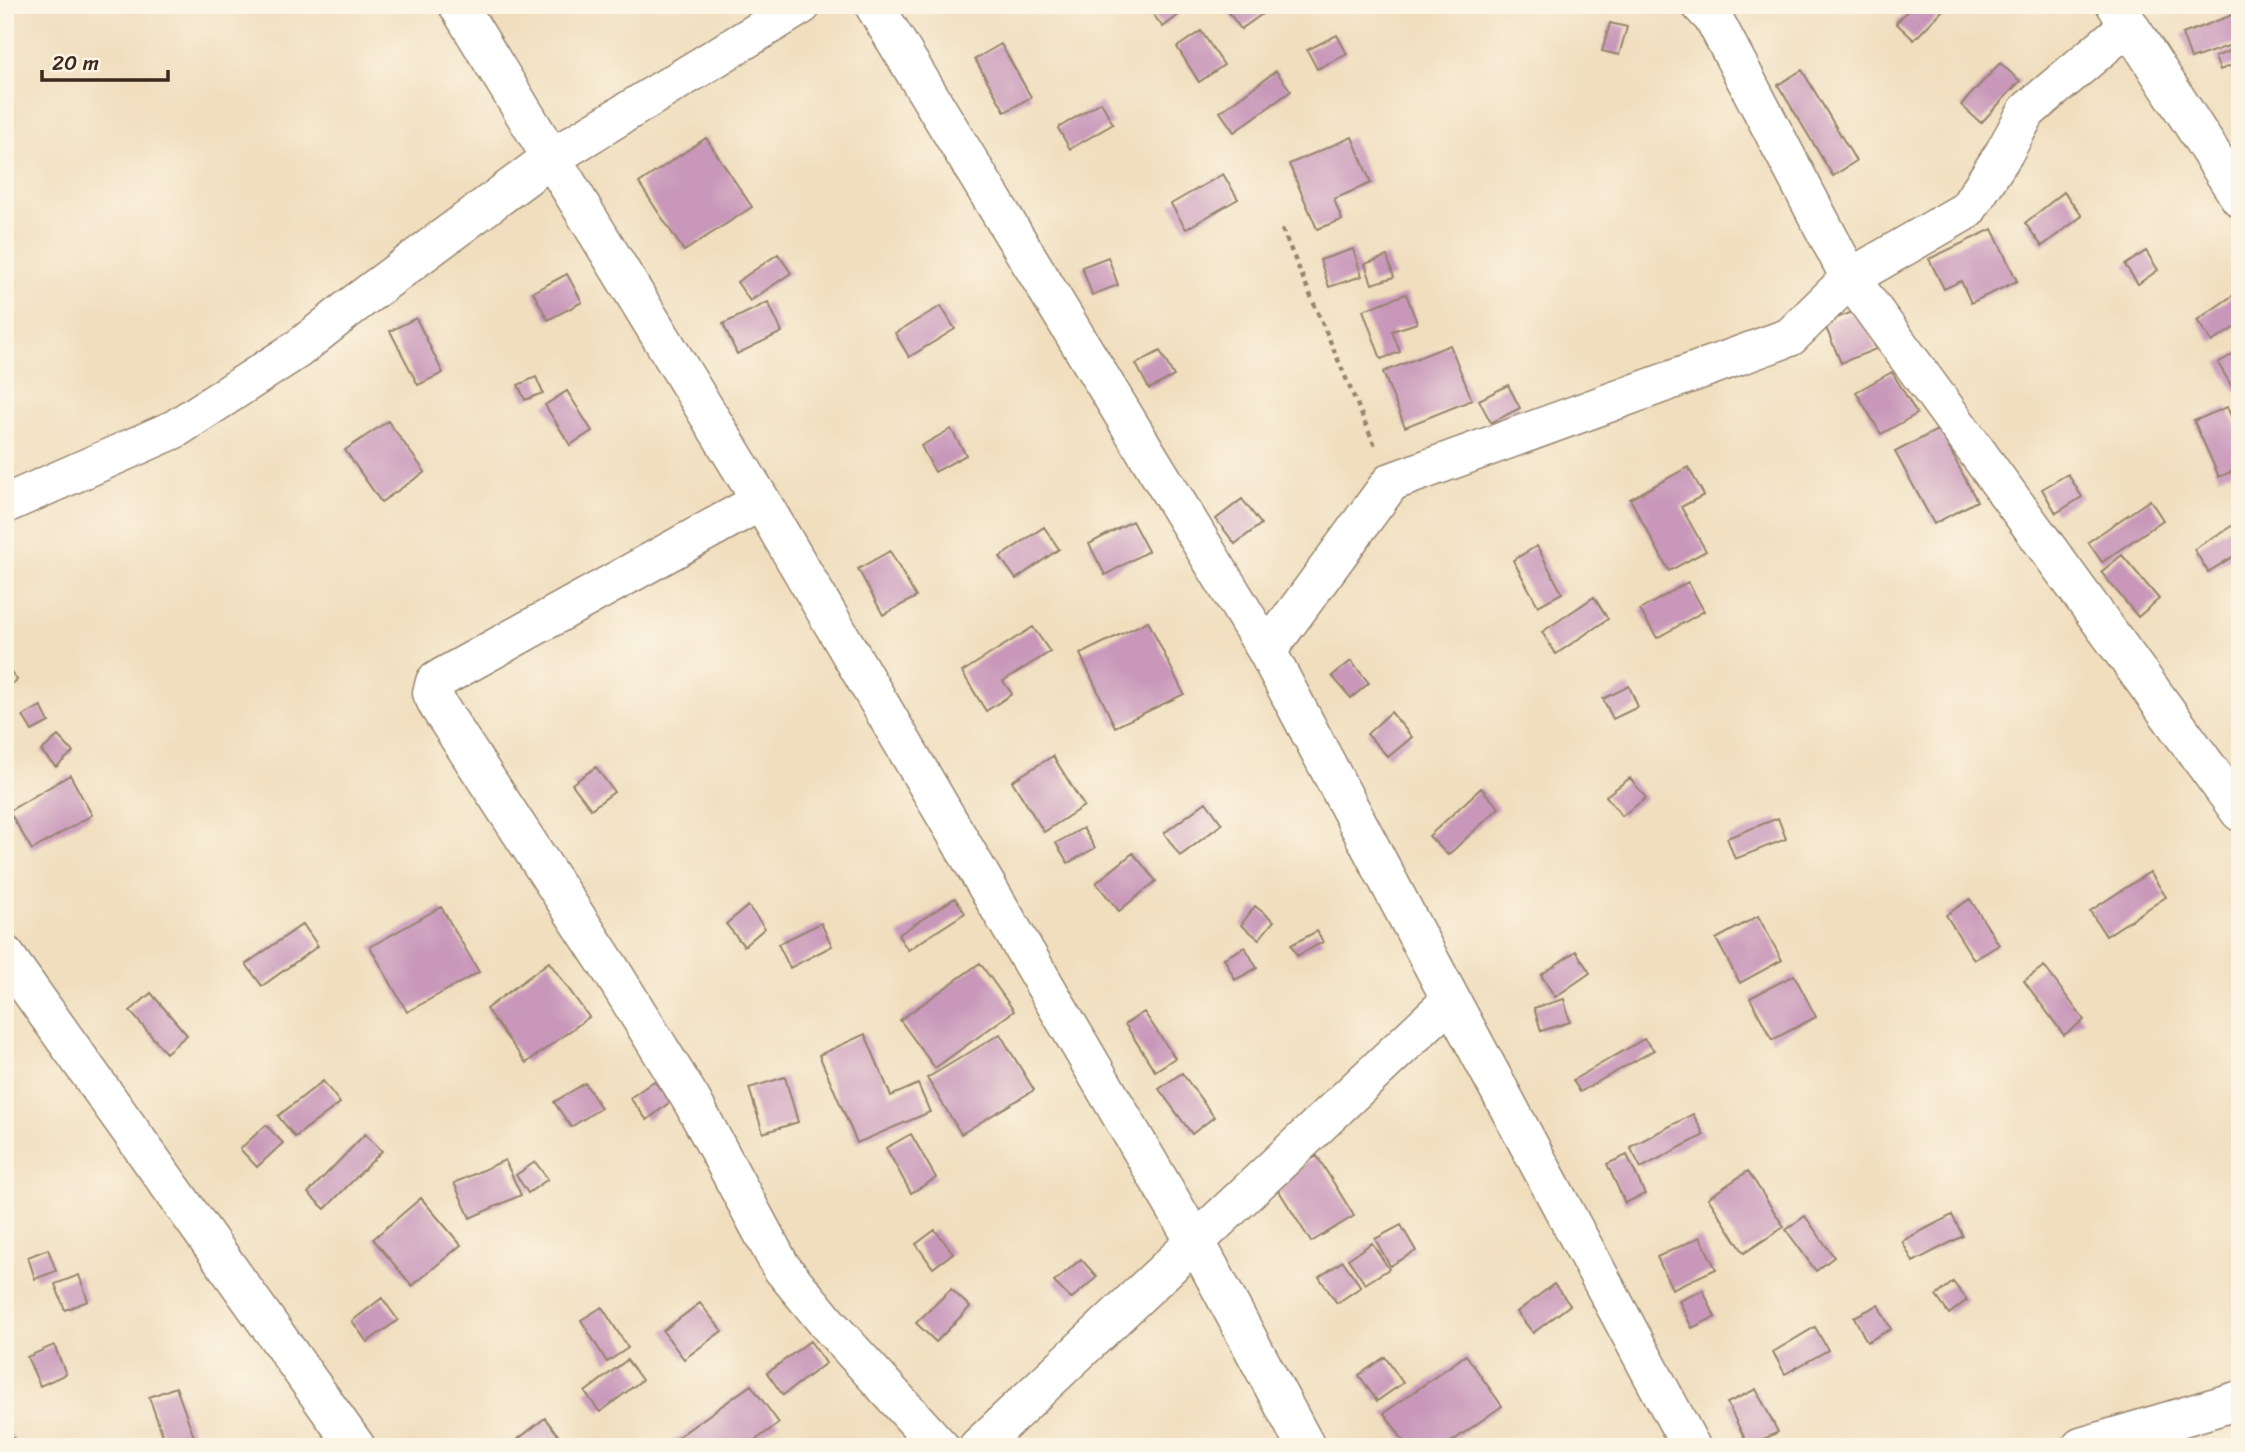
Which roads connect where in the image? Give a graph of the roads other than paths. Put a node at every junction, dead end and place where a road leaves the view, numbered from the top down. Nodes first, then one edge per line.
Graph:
1 (458, 5) edge
2 (802, 5) edge
3 (874, 5) edge
4 (1702, 5) edge
5 (2122, 15) edge
6 (551, 158) junction
7 (2240, 198) edge
8 (1850, 278) junction
9 (761, 501) junction
10 (5, 504) edge
11 (1267, 651) junction
12 (2240, 812) edge
13 (5, 955) edge
14 (1451, 1000) junction
15 (1195, 1242) junction
16 (2240, 1400) edge
17 (356, 1447) edge
18 (940, 1447) edge
19 (978, 1447) edge
20 (1306, 1447) edge
21 (1691, 1447) edge
22 (2081, 1447) edge

1 - 6 street
2 - 6 street
3 - 11 street
4 - 8 street
5 - 7 street
5 - 8 street
6 - 9 street
6 - 10 street
8 - 11 street
8 - 12 street
9 - 15 street
9 - 18 street
11 - 14 street
13 - 17 street
14 - 15 street
14 - 21 street
15 - 19 street
15 - 20 street
16 - 22 street

